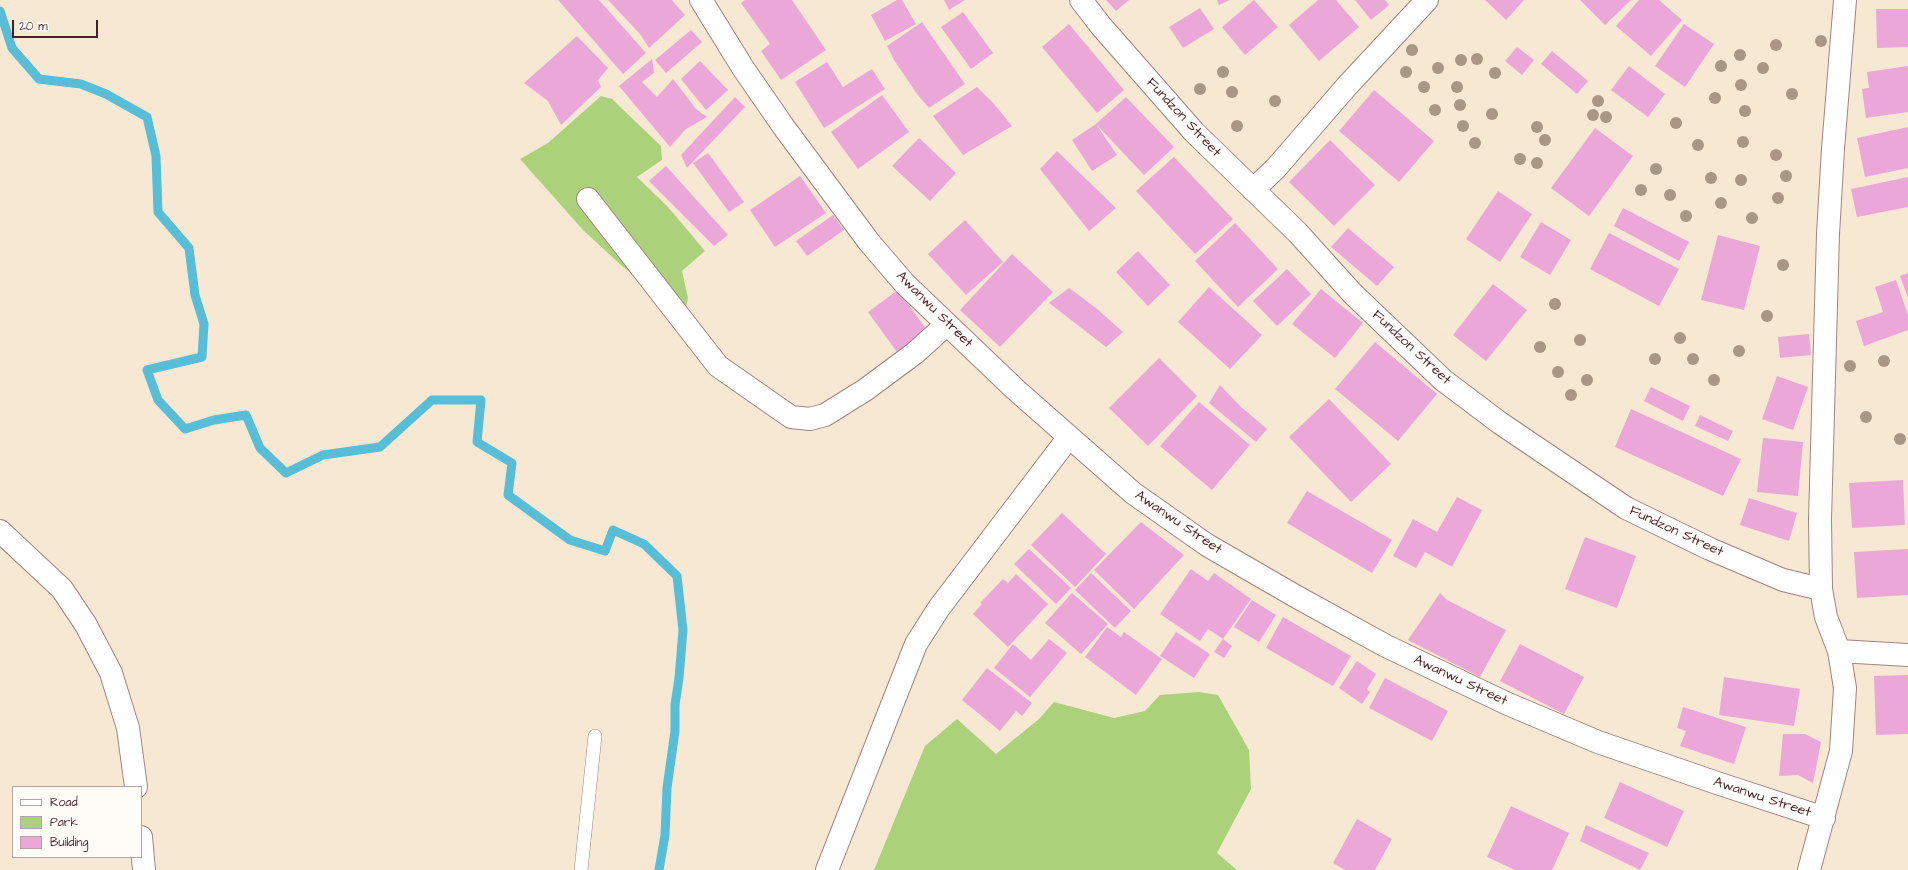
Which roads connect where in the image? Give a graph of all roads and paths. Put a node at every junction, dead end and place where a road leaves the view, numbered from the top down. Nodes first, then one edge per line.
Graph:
1 (701, 0) edge
2 (1081, 0) edge
3 (1427, 0) edge
4 (1845, 0) edge
5 (1253, 190) junction
6 (588, 199) dead end
7 (948, 324) junction
8 (1070, 437) junction
9 (0, 531) edge
10 (1821, 589) junction
11 (1839, 651) junction
12 (1908, 655) edge
13 (595, 736) dead end
14 (136, 786) edge
15 (1824, 818) junction
16 (142, 848) edge
17 (144, 870) edge
18 (581, 870) edge
19 (827, 870) edge
20 (1809, 870) edge

1 - 7 street, Awanwu Street
2 - 5 street, Fundzon Street
3 - 5 street
4 - 10 street
5 - 10 street, Fundzon Street
6 - 7 street
7 - 8 street, Awanwu Street
8 - 15 street, Awanwu Street
8 - 19 street
9 - 14 street
10 - 11 street
11 - 12 street
11 - 15 street
13 - 18 lane
15 - 20 street
16 - 17 street

